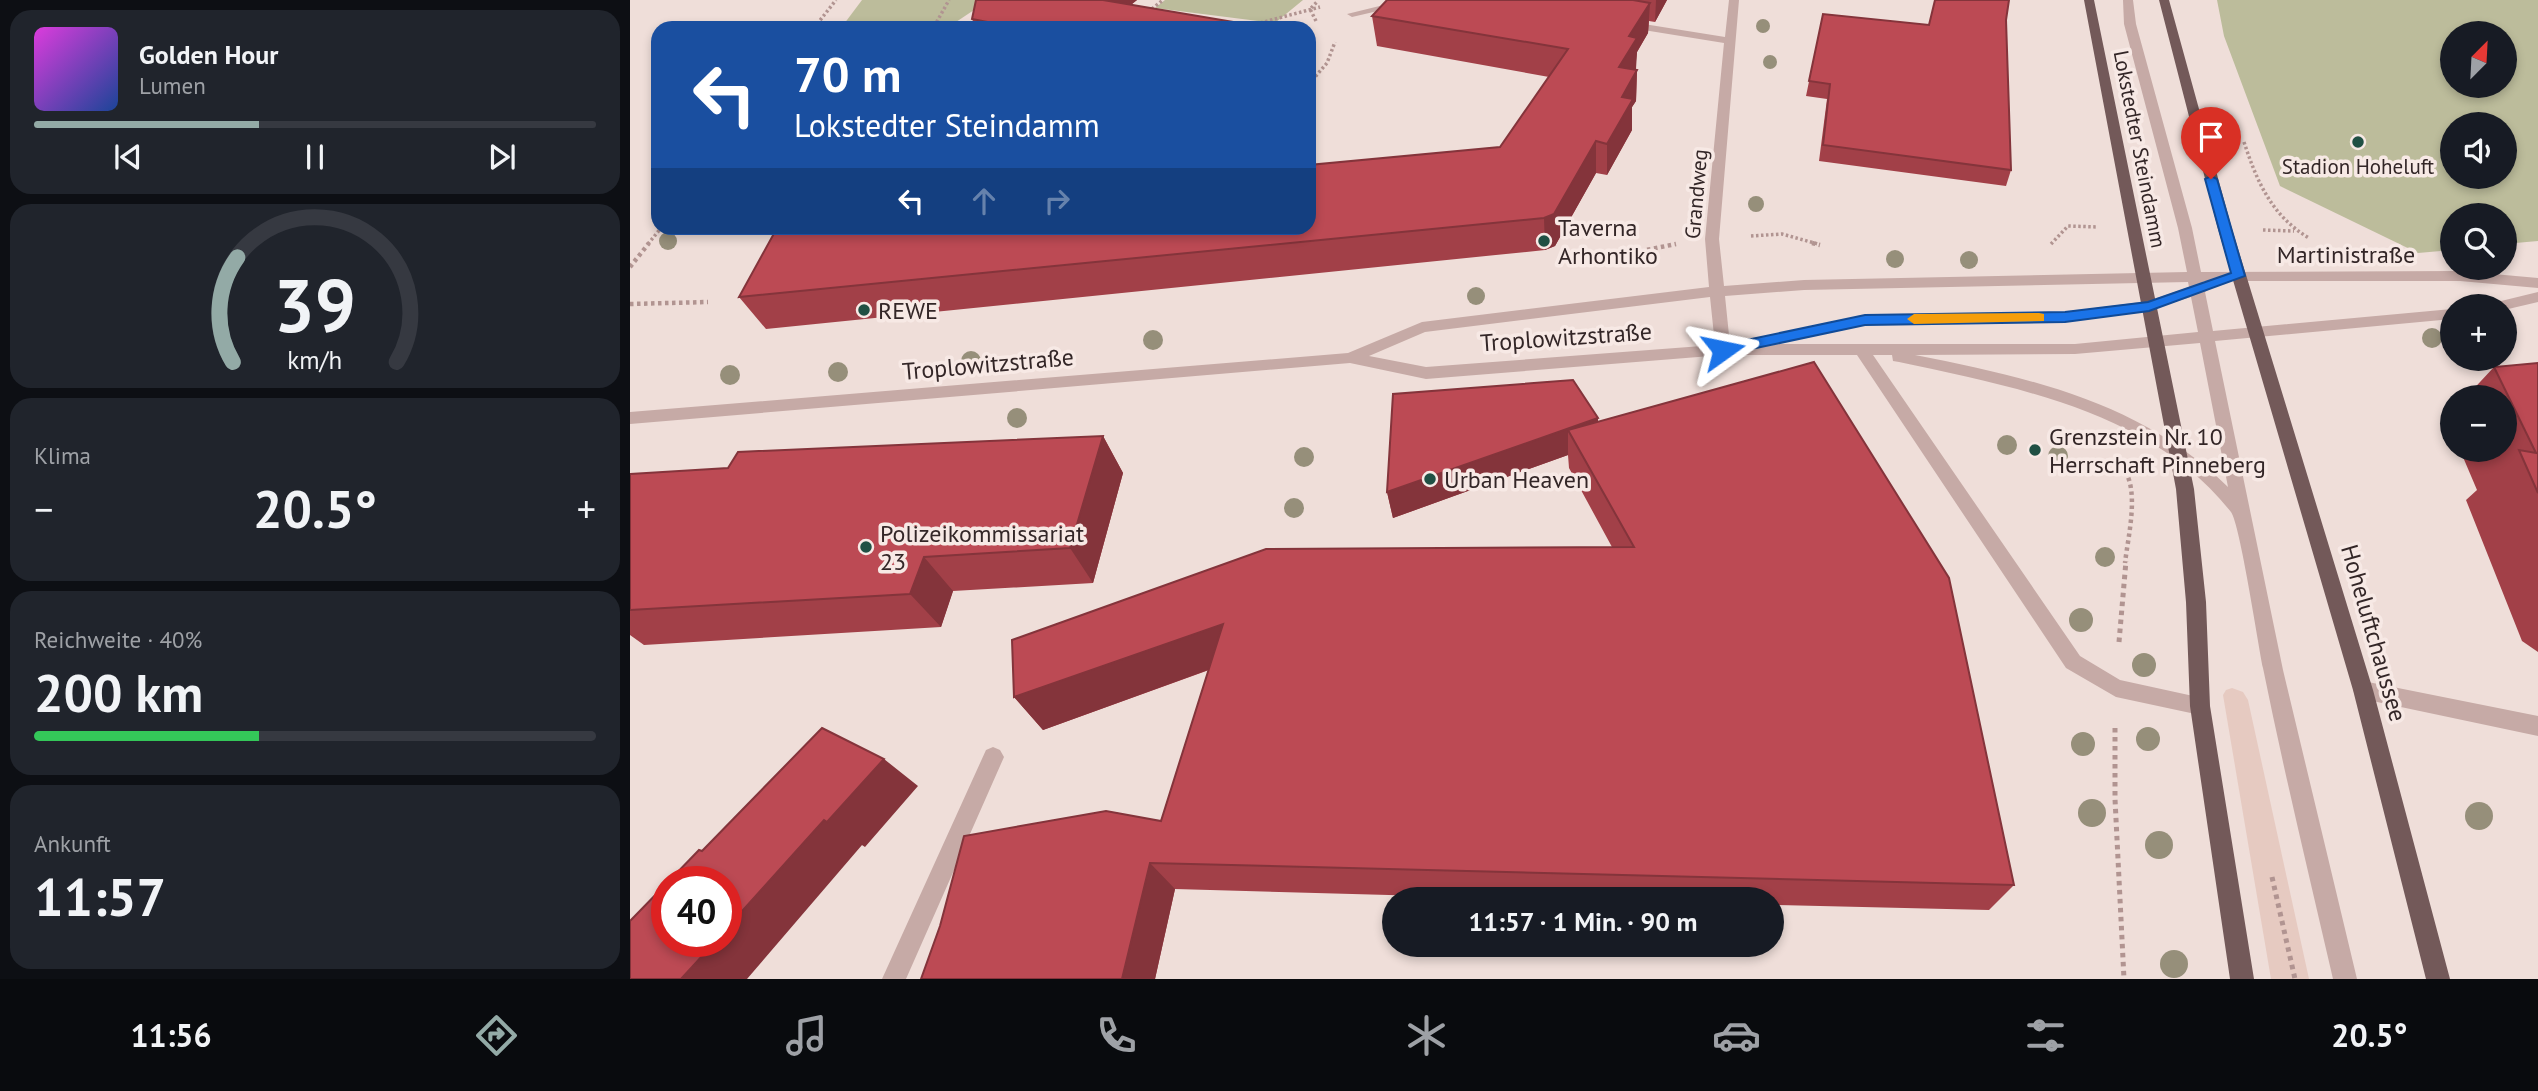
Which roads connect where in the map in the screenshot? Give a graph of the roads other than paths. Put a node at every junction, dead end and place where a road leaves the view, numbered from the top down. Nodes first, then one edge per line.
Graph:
1 (1420, 0) edge
2 (1734, 0) edge
3 (2089, 0) edge
4 (2128, 0) edge
5 (2164, 0) edge
6 (1352, 14) dead end
7 (1608, 21) edge
8 (1731, 41) junction
9 (2239, 276) junction
10 (2144, 279) junction
11 (2538, 283) edge
12 (2196, 284) junction
13 (1716, 291) junction
14 (2538, 297) edge
15 (2517, 302) edge
16 (2149, 306) junction
17 (2440, 315) edge
18 (2255, 332) junction
19 (2208, 337) junction
20 (2157, 341) junction
21 (1861, 349) junction
22 (1723, 350) junction
23 (1350, 358) junction
24 (630, 418) edge
25 (2178, 453) junction
26 (2242, 512) junction
27 (2362, 690) junction
28 (2200, 706) junction
29 (2538, 726) edge
30 (993, 757) dead end
31 (894, 979) edge
32 (2242, 979) edge
33 (2345, 979) edge
34 (2438, 979) edge

1 - 6 street
2 - 8 street, Grandweg
3 - 10 main road, Lokstedter Steindamm
4 - 12 street
5 - 9 main road
7 - 8 street
8 - 13 street, Grandweg
9 - 11 street, Martinistraße
9 - 12 street, Martinistraße
9 - 18 main road, Hoheluftchaussee
10 - 12 street, Troplowitzstraße
10 - 13 street, Troplowitzstraße
10 - 16 main road, Lokstedter Steindamm
12 - 16 street, Martinistraße
12 - 19 street
13 - 22 street, Grandweg
13 - 23 street, Troplowitzstraße
14 - 15 street
16 - 20 main road
16 - 22 street, Martinistraße
17 - 18 street
18 - 19 street
18 - 27 main road, Hoheluftchaussee
19 - 20 street, Troplowitzstraße
19 - 26 street
20 - 21 street, Troplowitzstraße
20 - 25 main road
21 - 22 street, Troplowitzstraße
21 - 25 street
21 - 28 street
22 - 23 street, Troplowitzstraße
23 - 24 street, Troplowitzstraße
25 - 26 street
25 - 28 main road
26 - 33 street
27 - 29 street
27 - 34 main road, Hoheluftchaussee
28 - 32 main road
30 - 31 street

